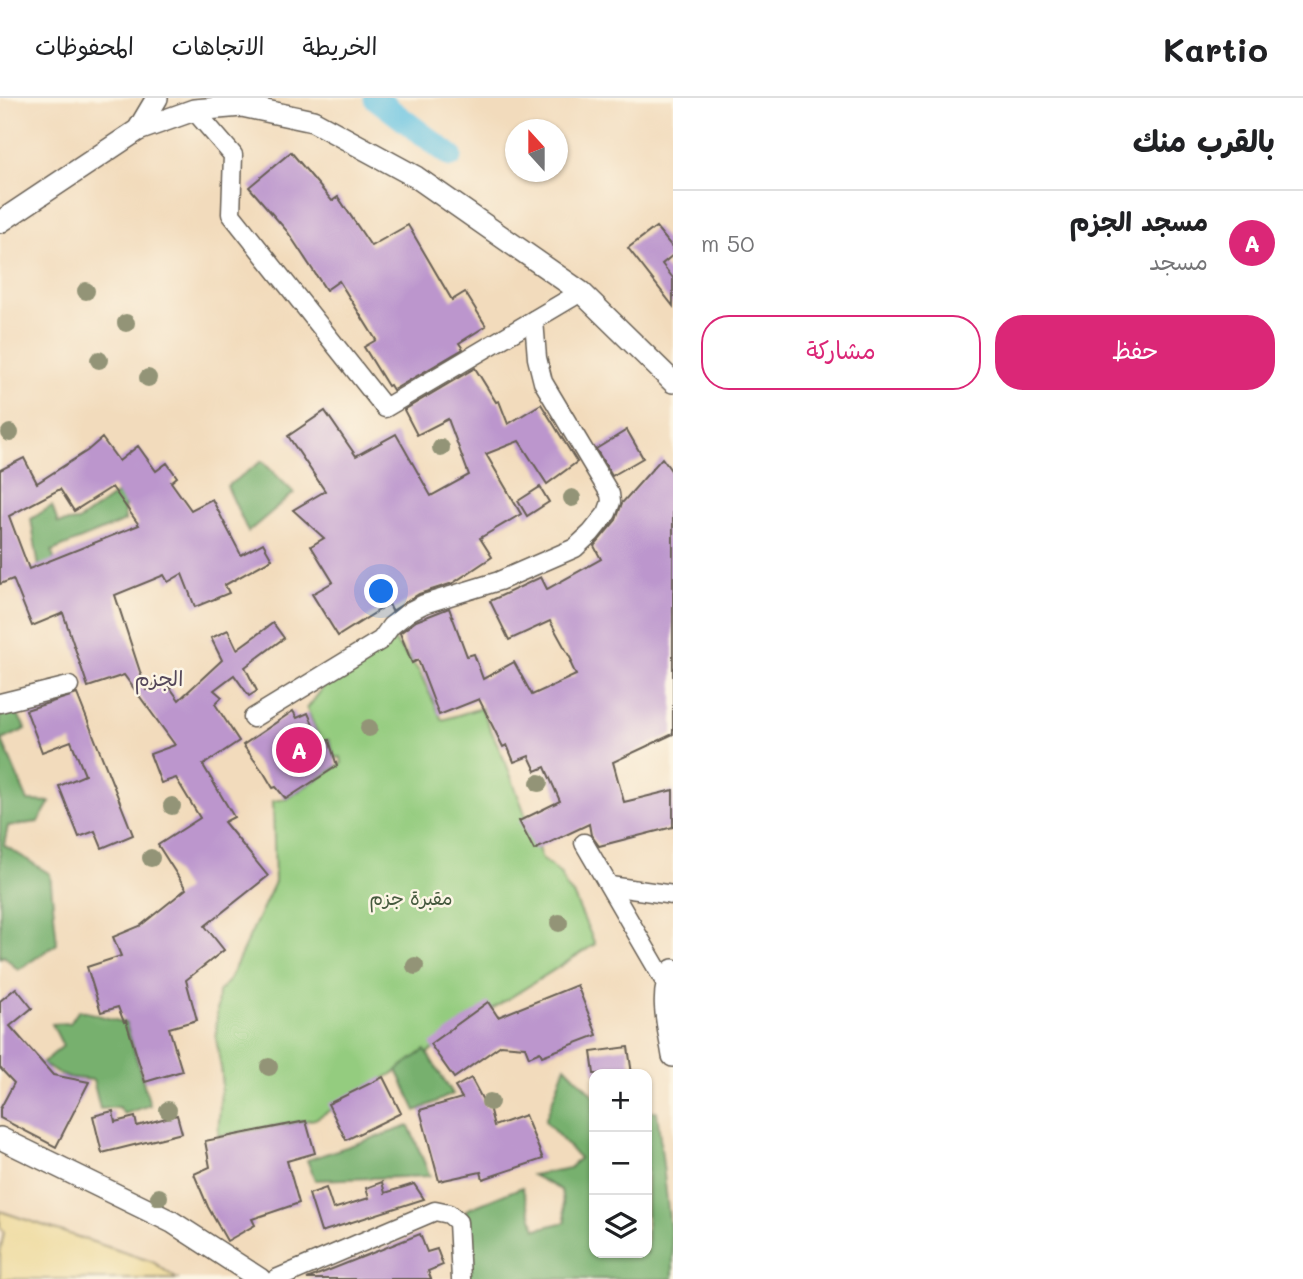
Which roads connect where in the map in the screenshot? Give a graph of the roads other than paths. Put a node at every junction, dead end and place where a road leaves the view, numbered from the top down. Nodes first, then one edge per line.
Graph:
1 (157, 98) edge
2 (189, 104) edge
3 (138, 130) junction
4 (0, 222) edge
5 (581, 292) junction
6 (534, 320) junction
7 (673, 382) edge
8 (69, 686) dead end
9 (0, 703) edge
10 (253, 718) dead end
11 (584, 843) dead end
12 (610, 887) junction
13 (673, 895) edge
14 (669, 976) edge
15 (673, 1056) edge
16 (0, 1138) edge
17 (260, 1279) edge
18 (276, 1279) edge
19 (461, 1279) edge

1 - 3 street
2 - 3 street
2 - 5 street
2 - 6 street
3 - 4 street
5 - 6 street
5 - 7 street
6 - 10 street
8 - 9 street
11 - 12 street
12 - 13 street
12 - 14 street
14 - 15 street
16 - 17 street
18 - 19 street

